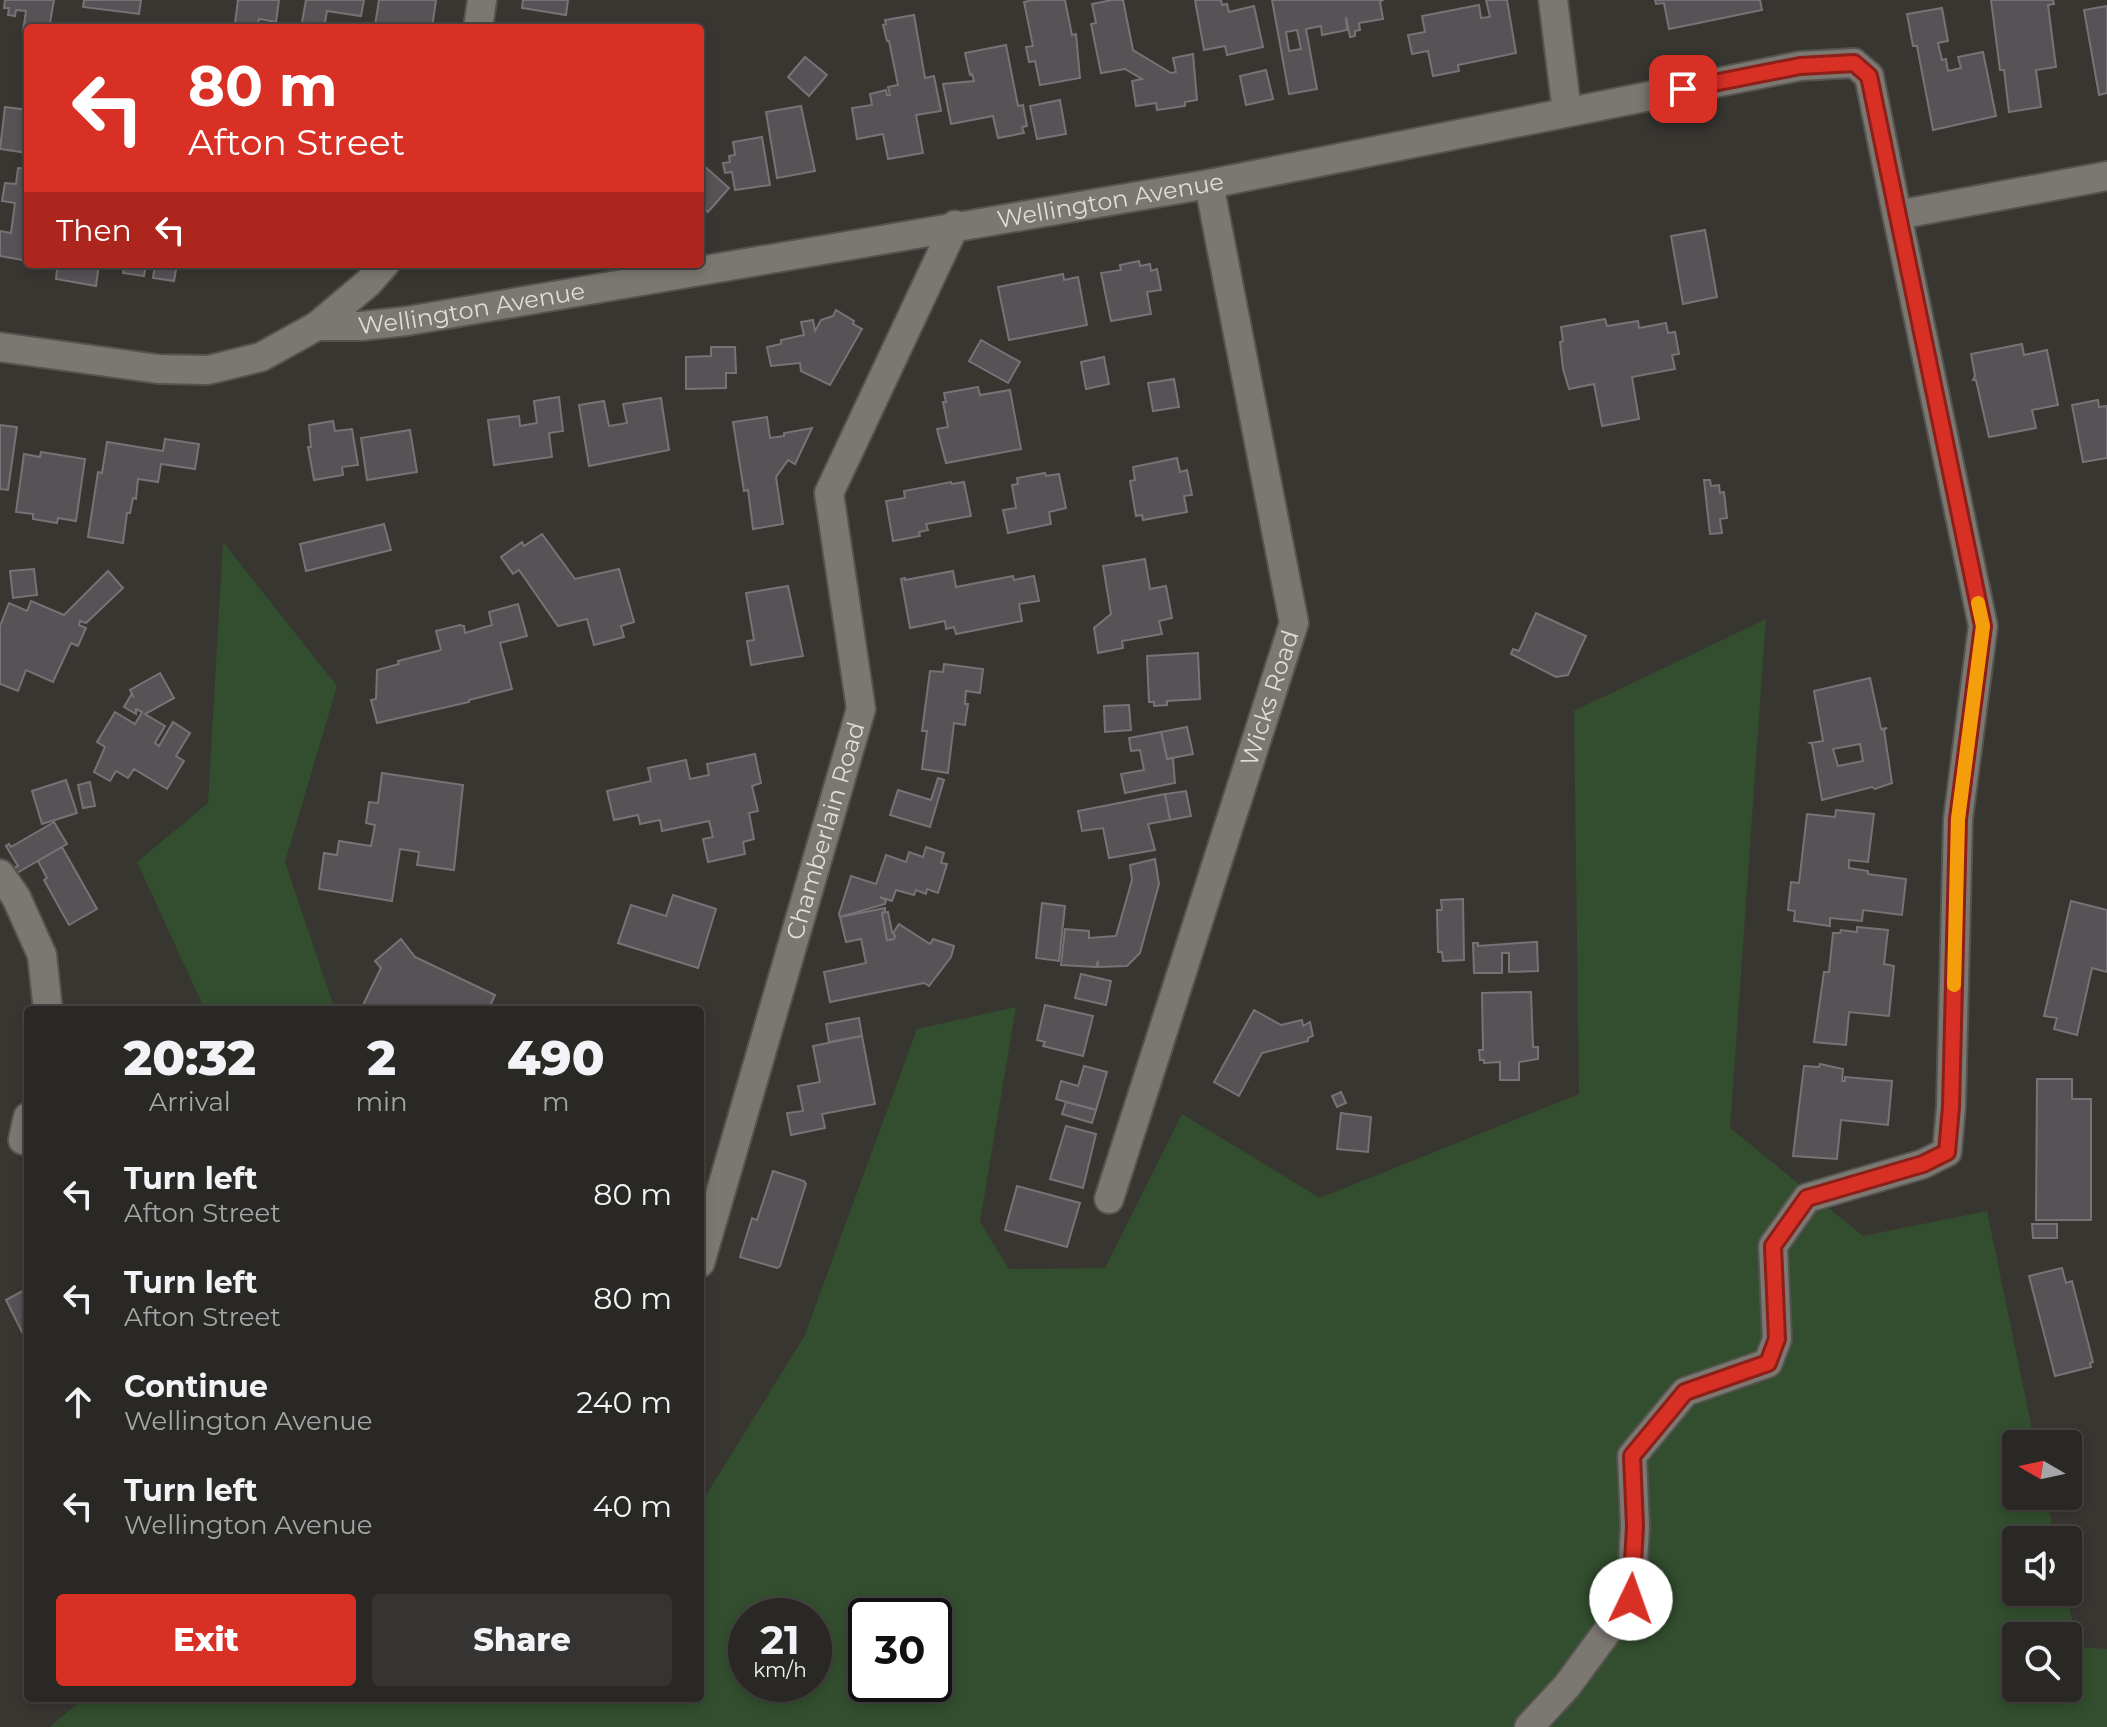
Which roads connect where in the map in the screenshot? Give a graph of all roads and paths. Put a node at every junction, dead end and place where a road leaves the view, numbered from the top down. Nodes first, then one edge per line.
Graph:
1 (482, 0) edge
2 (1553, 0) edge
3 (479, 24) edge
4 (1567, 112) junction
5 (2107, 176) edge
6 (1209, 184) junction
7 (1897, 215) junction
8 (955, 225) junction
9 (381, 268) edge
10 (317, 326) junction
11 (0, 347) edge
12 (0, 874) edge
13 (48, 1006) edge
14 (1109, 1199) dead end
15 (704, 1249) edge
16 (1529, 1727) edge

1 - 3 street
2 - 4 street
4 - 6 street, Wellington Avenue
4 - 7 street, Wellington Avenue
5 - 7 street
6 - 8 street, Wellington Avenue
6 - 14 street, Wicks Road
7 - 16 street, Wellington Avenue
8 - 10 street, Wellington Avenue
8 - 15 street, Chamberlain Road
9 - 10 street
10 - 11 street, Wellington Avenue
12 - 13 street

